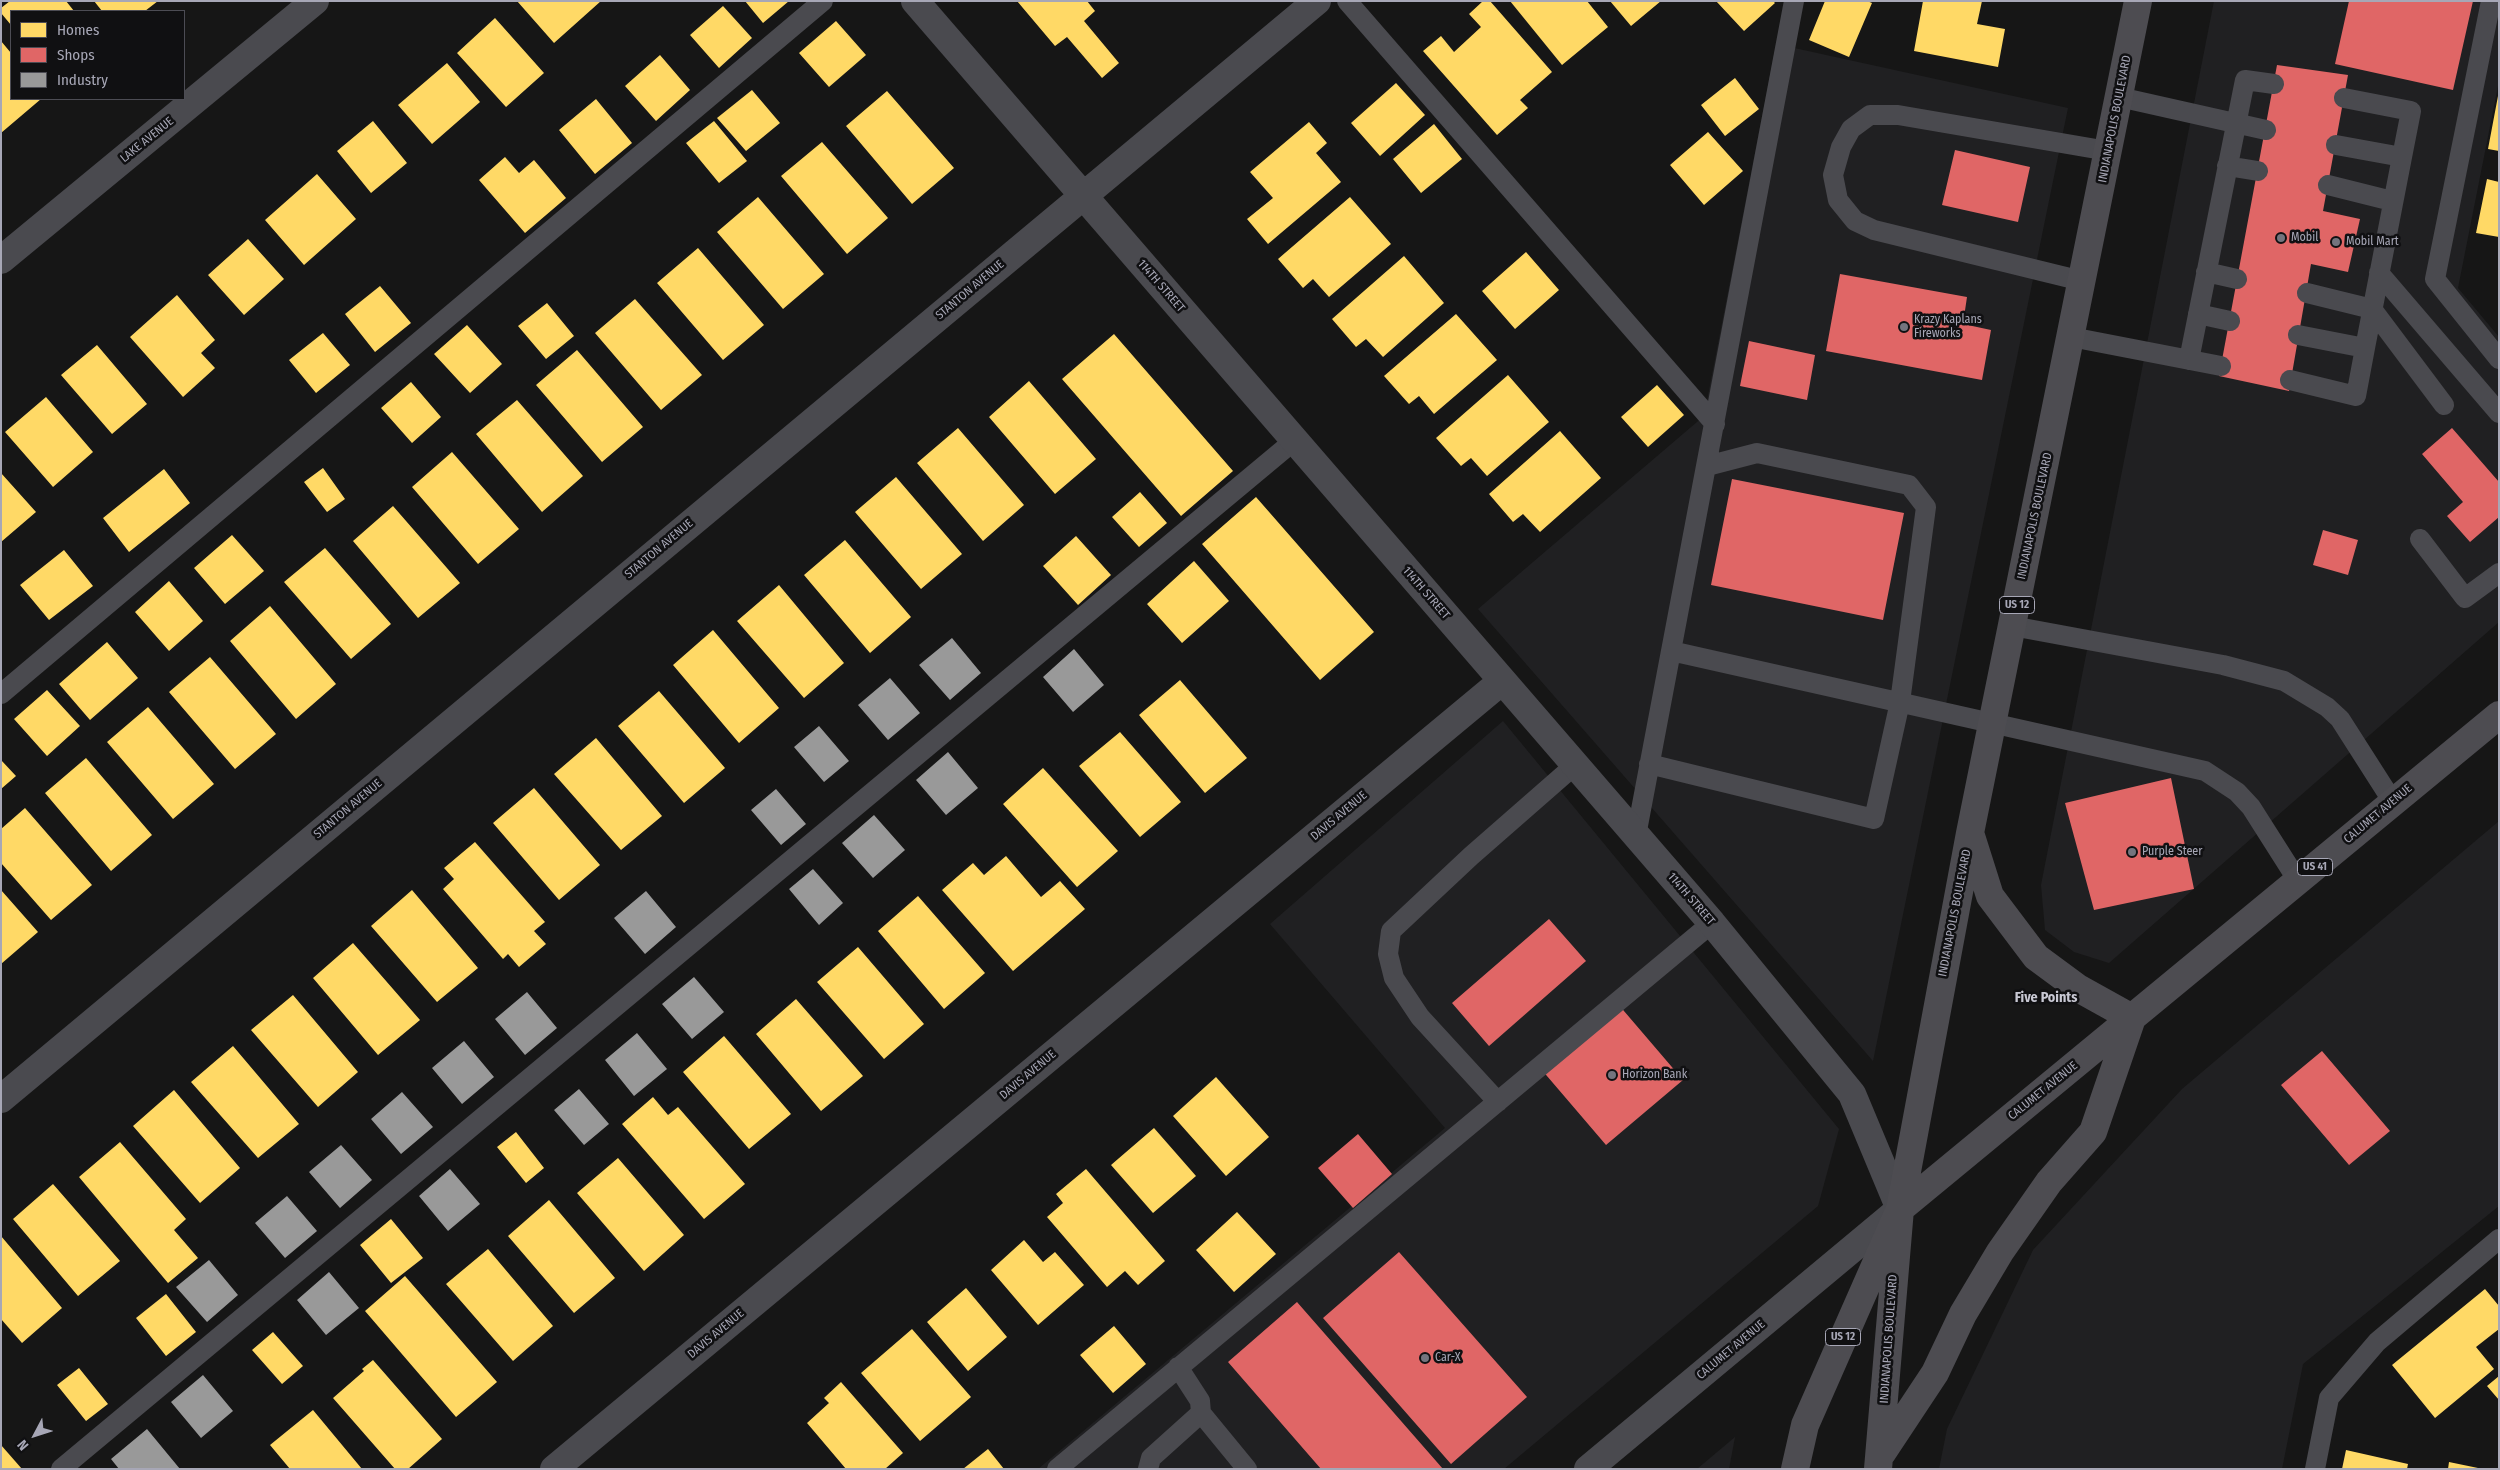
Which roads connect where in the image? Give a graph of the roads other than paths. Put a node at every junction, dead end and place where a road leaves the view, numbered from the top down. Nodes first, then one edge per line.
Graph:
1 (315, 1) edge
2 (824, 1) edge
3 (915, 1) edge
4 (1317, 1) edge
5 (1346, 1) edge
6 (1794, 1) edge
7 (2138, 1) edge
8 (2490, 1) edge
9 (2274, 84) dead end
10 (2119, 97) junction
11 (2344, 98) dead end
12 (2236, 124) junction
13 (2266, 130) dead end
14 (2336, 145) dead end
15 (2108, 151) junction
16 (2402, 157) junction
17 (2227, 166) junction
18 (2258, 172) dead end
19 (2328, 185) dead end
20 (1083, 196) junction
21 (2392, 201) junction
22 (1, 260) edge
23 (2206, 272) junction
24 (2379, 273) junction
25 (2237, 279) dead end
26 (2082, 281) junction
27 (2307, 293) dead end
28 (2372, 309) junction
29 (2198, 314) junction
30 (2230, 321) dead end
31 (2298, 335) dead end
32 (2071, 337) junction
33 (2365, 348) junction
34 (2499, 359) edge
35 (2189, 360) junction
36 (2221, 366) dead end
37 (2290, 380) dead end
38 (2444, 405) dead end
39 (2499, 413) edge
40 (1715, 424) junction
41 (1294, 440) junction
42 (1707, 466) junction
43 (2420, 539) dead end
44 (2499, 573) edge
45 (2012, 626) junction
46 (1671, 651) junction
47 (1502, 680) junction
48 (1, 694) edge
49 (1900, 702) junction
50 (2499, 715) edge
51 (1993, 723) junction
52 (1649, 764) junction
53 (1575, 765) junction
54 (2393, 802) junction
55 (1970, 833) junction
56 (1636, 836) junction
57 (2298, 881) junction
58 (1712, 923) junction
59 (2132, 1018) junction
60 (1, 1099) edge
61 (1498, 1102) junction
62 (1900, 1209) junction
63 (2499, 1239) edge
64 (1178, 1367) junction
65 (1201, 1413) junction
66 (1879, 1462) edge
67 (61, 1469) edge
68 (554, 1469) edge
69 (1057, 1469) edge
70 (1148, 1469) edge
71 (1247, 1469) edge
72 (1588, 1469) edge
73 (1795, 1469) edge
74 (2315, 1469) edge

1 - 22 street, LAKE AVENUE
2 - 48 lane
3 - 20 street, 114TH STREET
4 - 20 street, STANTON AVENUE
5 - 40 lane
6 - 40 lane
7 - 10 main road, INDIANAPOLIS BOULEVARD / US 12
8 - 34 lane
9 - 12 lane
10 - 12 lane
10 - 15 main road, INDIANAPOLIS BOULEVARD / US 12
11 - 16 lane
12 - 13 lane
12 - 17 lane
14 - 16 lane
15 - 26 main road, INDIANAPOLIS BOULEVARD / US 12
15 - 26 lane
16 - 21 lane
17 - 18 lane
17 - 23 lane
19 - 21 lane
20 - 41 street, 114TH STREET
20 - 60 street, STANTON AVENUE
21 - 24 lane
23 - 25 lane
23 - 29 lane
24 - 28 lane
24 - 39 lane
26 - 32 main road, INDIANAPOLIS BOULEVARD / US 12
27 - 28 lane
28 - 33 lane
28 - 38 lane
29 - 30 lane
29 - 35 lane
31 - 33 lane
32 - 35 lane
32 - 45 main road, INDIANAPOLIS BOULEVARD / US 12
33 - 37 lane
35 - 36 lane
40 - 42 lane
41 - 47 street, 114TH STREET
41 - 67 lane
42 - 46 lane
42 - 49 lane
43 - 44 lane
45 - 51 main road, INDIANAPOLIS BOULEVARD / US 12
45 - 54 lane
46 - 49 lane
46 - 52 lane
47 - 53 street, 114TH STREET
47 - 68 street, DAVIS AVENUE
49 - 51 lane
49 - 52 lane
50 - 54 main road, CALUMET AVENUE / US 41
51 - 55 main road, INDIANAPOLIS BOULEVARD / US 12
51 - 57 lane
52 - 56 lane
53 - 56 street, 114TH STREET
53 - 61 lane
54 - 57 main road, CALUMET AVENUE / US 41
55 - 59 main road
55 - 62 main road, INDIANAPOLIS BOULEVARD / US 12
56 - 58 street, 114TH STREET
57 - 59 main road, CALUMET AVENUE / US 41
58 - 61 lane
58 - 62 street, 114TH STREET
59 - 62 main road, CALUMET AVENUE / US 41
59 - 66 main road
61 - 64 lane
62 - 66 main road, INDIANAPOLIS BOULEVARD / US 12
62 - 72 street, CALUMET AVENUE
62 - 73 main road, INDIANAPOLIS BOULEVARD / US 12
63 - 74 lane
64 - 65 lane
64 - 69 lane
65 - 70 lane
65 - 71 lane

